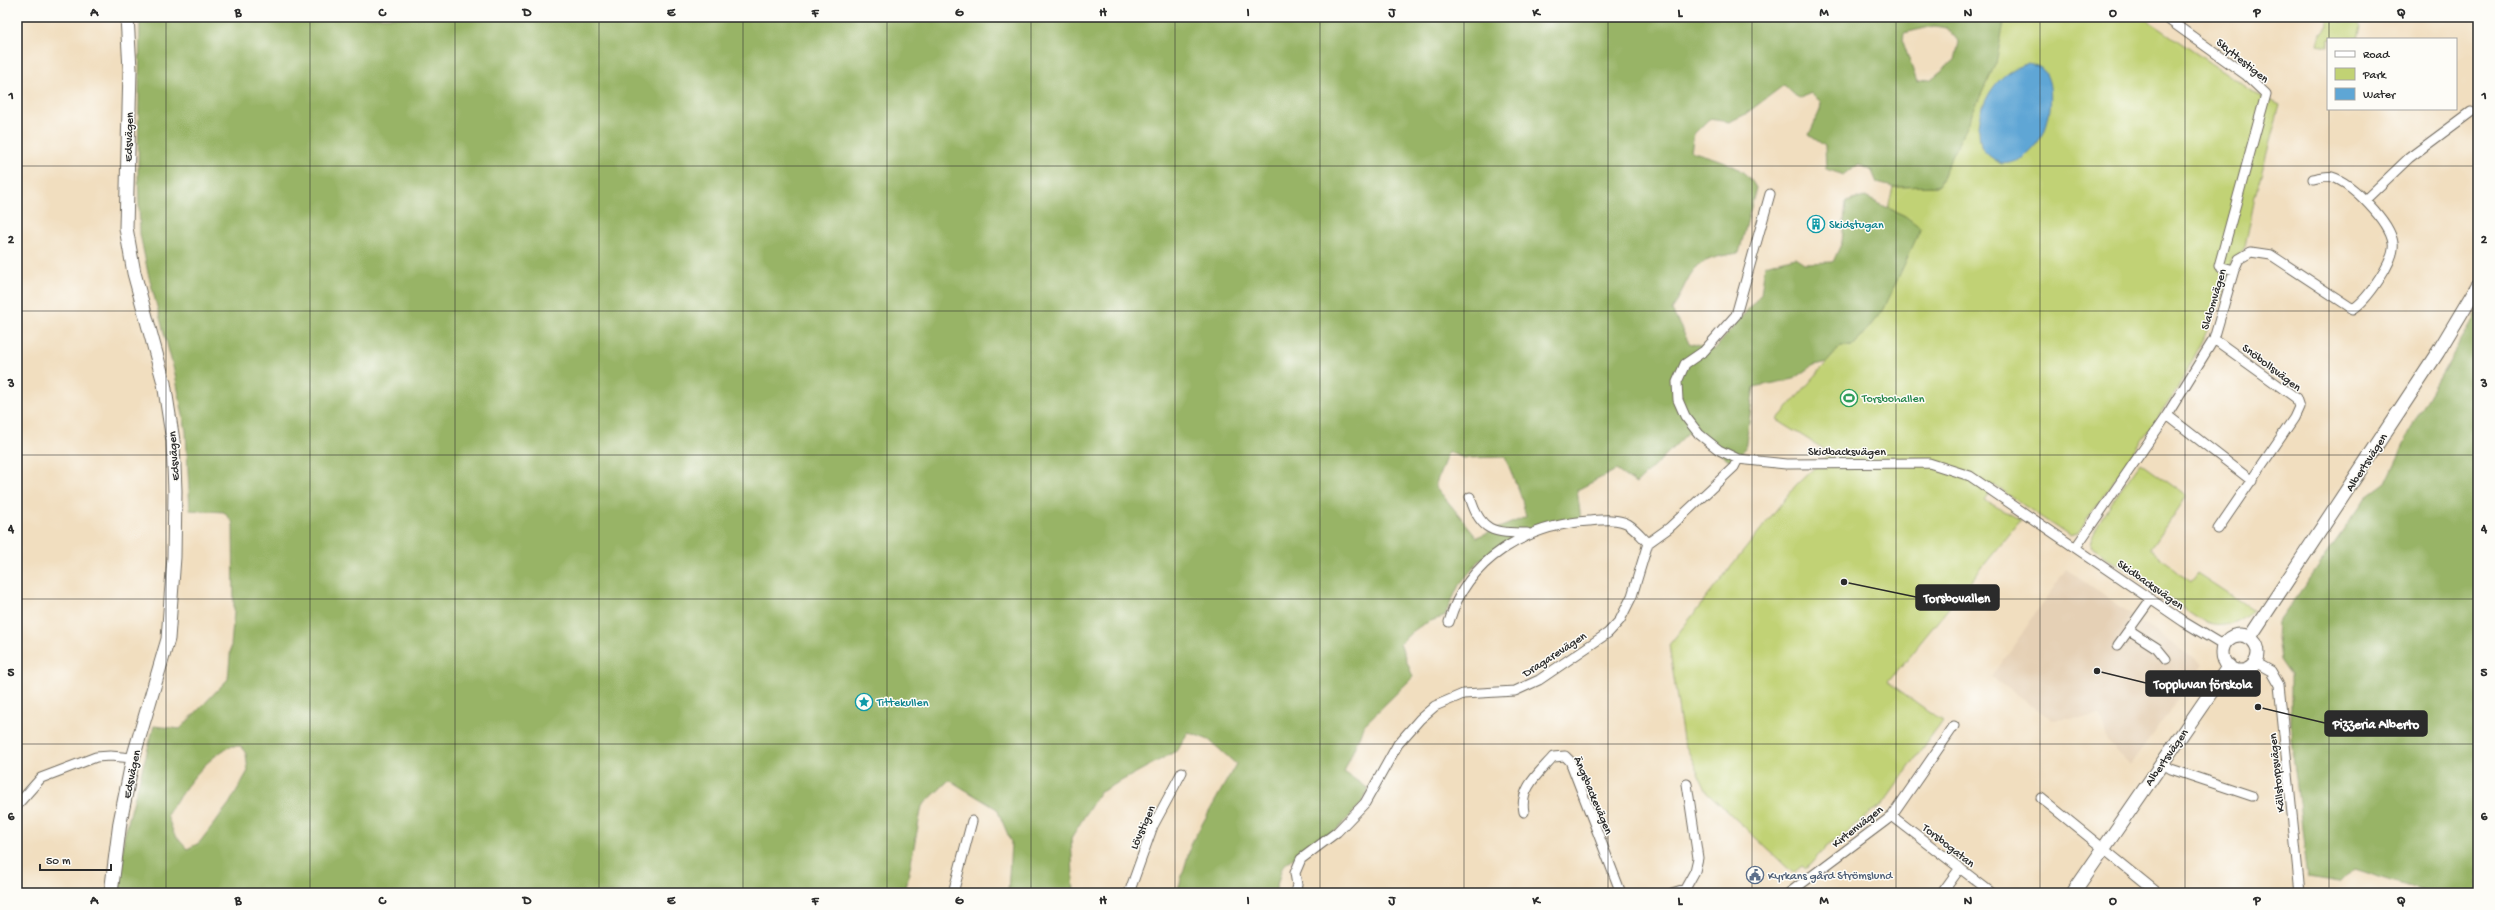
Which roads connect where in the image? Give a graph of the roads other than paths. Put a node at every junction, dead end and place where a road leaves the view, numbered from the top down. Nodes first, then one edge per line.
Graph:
1 (127, 17) edge
2 (2165, 17) edge
3 (2471, 112) dead end
4 (2313, 179) dead end
5 (1770, 194) dead end
6 (2365, 200) junction
7 (2234, 270) junction
8 (2478, 285) edge
9 (2214, 338) junction
10 (2167, 415) junction
11 (1738, 459) junction
12 (2252, 481) junction
13 (1470, 497) dead end
14 (2218, 529) dead end
15 (1531, 533) junction
16 (1648, 543) junction
17 (2076, 547) junction
18 (2151, 599) junction
19 (1449, 622) dead end
20 (2129, 630) junction
21 (2250, 637) junction
22 (2118, 645) dead end
23 (2224, 646) junction
24 (2166, 659) dead end
25 (2256, 662) junction
26 (2229, 666) junction
27 (1954, 726) dead end
28 (133, 758) junction
29 (2162, 763) junction
30 (1182, 772) dead end
31 (1687, 784) dead end
32 (2252, 796) dead end
33 (2041, 798) dead end
34 (17, 805) edge
35 (1524, 812) dead end
36 (1892, 816) junction
37 (972, 821) dead end
38 (2104, 848) junction
39 (1960, 868) junction
40 (1688, 891) edge
41 (111, 893) edge
42 (953, 893) edge
43 (1129, 893) edge
44 (1295, 893) edge
45 (1620, 893) edge
46 (1672, 893) edge
47 (1789, 893) edge
48 (1942, 893) edge
49 (1992, 893) edge
50 (2073, 893) edge
51 (2158, 893) edge
52 (2300, 893) edge

1 - 28 street, Edsvägen
2 - 7 street, Skyttestigen
3 - 6 street
4 - 6 street, Slalomvägen
5 - 11 street, Skidbacksvägen
6 - 7 street, Slalomvägen
7 - 9 street, Slalomvägen
8 - 21 street, Albertsvägen
9 - 10 street, Slalomvägen
9 - 12 street, Snöbollsvägen
10 - 12 street
10 - 17 street, Slalomvägen
11 - 16 street
11 - 17 street, Skidbacksvägen
12 - 14 street, Snöbollsvägen
13 - 15 street
15 - 16 street
15 - 19 street
16 - 44 street, Dragarevägen
17 - 18 street, Skidbacksvägen
18 - 20 street
18 - 23 street, Skidbacksvägen
20 - 22 street
20 - 24 street
21 - 23 street
21 - 25 street
23 - 26 street
25 - 26 street
25 - 52 street, Källstorpsvägen
26 - 29 street, Albertsvägen
27 - 36 street, Kirtenvägen
28 - 34 street
28 - 41 street, Edsvägen
29 - 32 street
29 - 38 street, Albertsvägen
30 - 43 street, Lövstigen
31 - 40 street
33 - 38 street
35 - 45 street, Ängsbackevägen
36 - 39 street, Torsbogatan
36 - 47 street, Kirtenvägen
37 - 42 street
38 - 50 street, Albertsvägen
38 - 51 street
39 - 48 street
39 - 49 street, Torsbogatan
40 - 46 street

